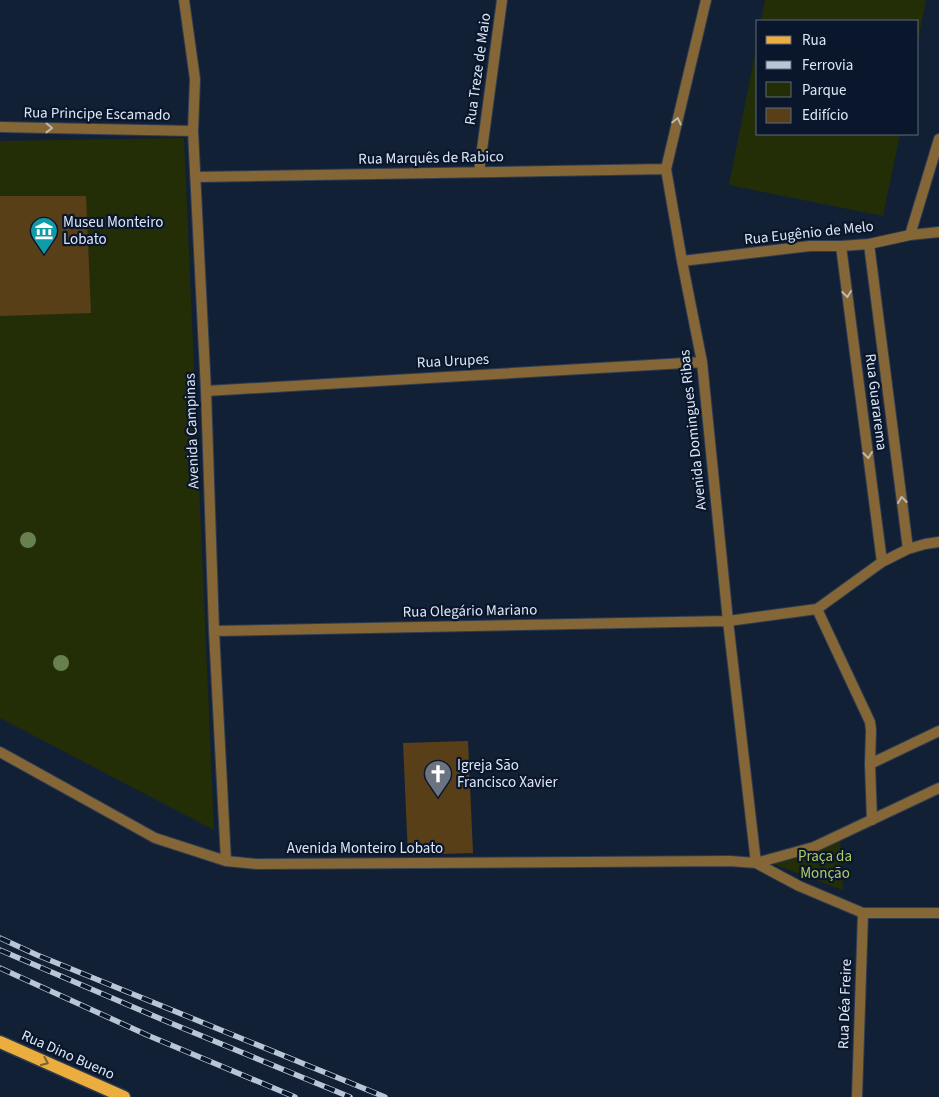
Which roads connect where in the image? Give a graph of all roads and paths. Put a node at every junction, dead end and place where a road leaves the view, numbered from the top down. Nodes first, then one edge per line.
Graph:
1 (184, 0) edge
2 (502, 0) edge
3 (706, 0) edge
4 (0, 127) edge
5 (193, 131) junction
6 (939, 139) edge
7 (666, 169) junction
8 (479, 172) junction
9 (196, 176) junction
10 (939, 232) edge
11 (910, 235) junction
12 (868, 244) junction
13 (841, 246) junction
14 (682, 261) junction
15 (702, 362) junction
16 (206, 391) junction
17 (939, 542) edge
18 (908, 549) junction
19 (882, 562) junction
20 (817, 609) junction
21 (728, 621) junction
22 (214, 631) junction
23 (939, 731) edge
24 (0, 752) edge
25 (870, 764) junction
26 (939, 788) edge
27 (872, 820) junction
28 (226, 861) junction
29 (756, 863) junction
30 (863, 913) junction
31 (939, 913) edge
32 (0, 1042) edge
33 (124, 1097) edge
34 (857, 1097) edge

1 - 5 street, Avenida Campinas
2 - 8 street, Rua Treze de Maio
7 -> 3 street, Avenida Domingues Ribas
4 -> 5 street, Rua Principe Escamado
5 - 9 street, Avenida Campinas
6 - 11 street
7 - 8 street, Rua Marquês de Rabico
7 - 14 street, Avenida Domingues Ribas
8 - 9 street, Rua Marquês de Rabico
9 - 16 street, Avenida Campinas
10 - 11 street, Rua Eugênio de Melo
11 - 12 street, Rua Eugênio de Melo
12 - 13 street, Rua Eugênio de Melo
18 -> 12 street, Rua Guararema
13 - 14 street, Rua Eugênio de Melo
13 -> 19 street, Rua Guararema
14 - 15 street, Avenida Domingues Ribas
15 - 16 street, Rua Urupes
15 - 21 street, Avenida Domingues Ribas
16 - 22 street, Avenida Campinas
17 - 18 street
18 - 19 street
19 - 20 street
20 - 21 street, Rua Olegário Mariano
20 - 25 street
21 - 22 street, Rua Olegário Mariano
21 - 29 street, Avenida Domingues Ribas
22 - 28 street, Avenida Campinas
23 - 25 street
24 - 28 street, Avenida Monteiro Lobato
25 - 27 street
26 - 27 street
27 - 29 street
28 - 29 street, Avenida Monteiro Lobato
29 - 30 street
30 - 31 street
30 - 34 street, Rua Déa Freire
32 -> 33 main road, Rua Dino Bueno

